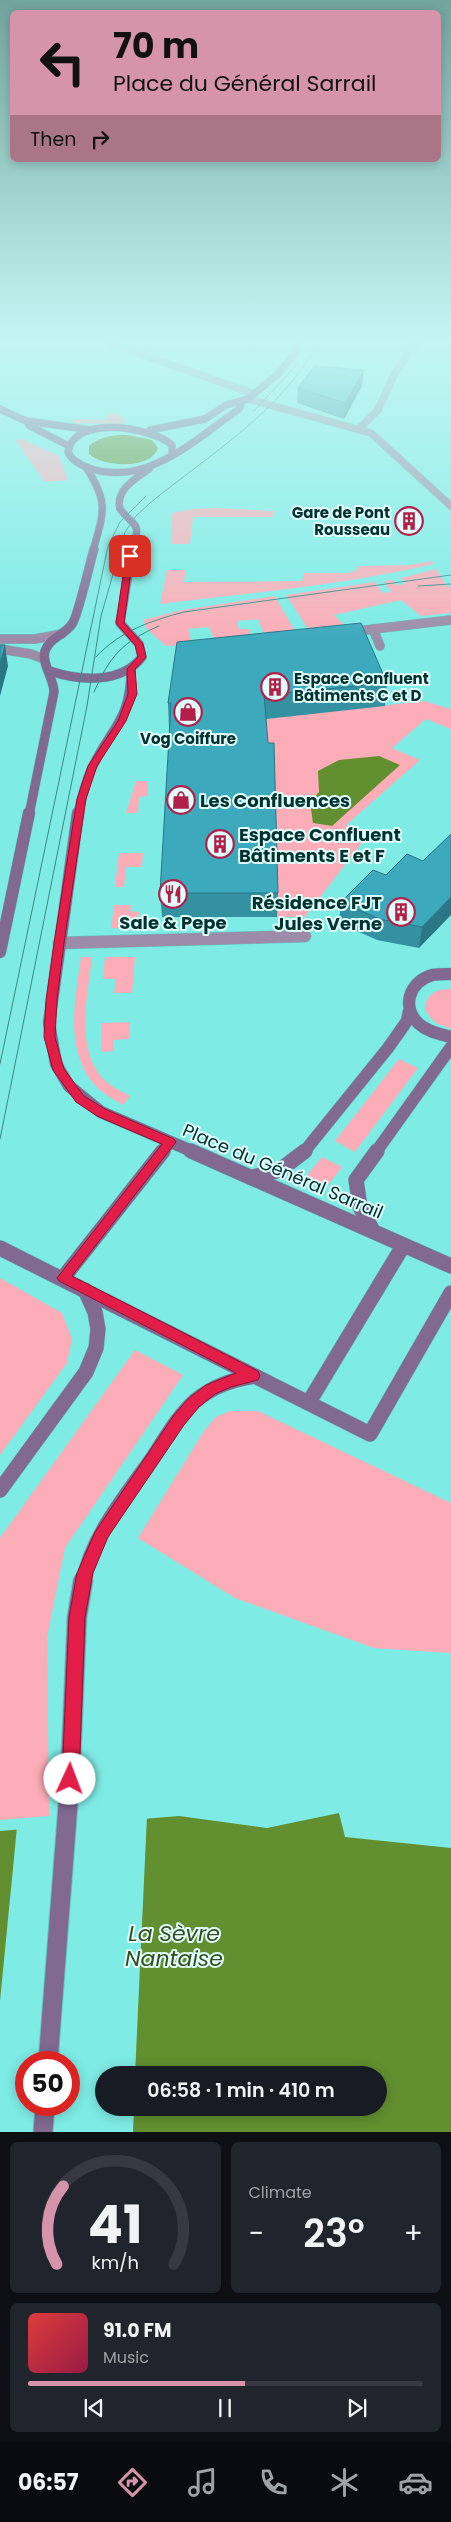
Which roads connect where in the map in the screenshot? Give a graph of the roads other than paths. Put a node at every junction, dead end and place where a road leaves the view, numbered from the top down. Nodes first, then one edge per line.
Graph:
1 (62, 442) edge
2 (73, 442) edge
3 (170, 442) edge
4 (189, 442) edge
5 (381, 442) edge
6 (69, 446) junction
7 (172, 454) junction
8 (86, 467) junction
9 (151, 467) junction
10 (451, 506) edge
11 (451, 620) edge
12 (373, 629) junction
13 (342, 632) edge
14 (62, 634) junction
15 (0, 639) edge
16 (380, 646) dead end
17 (0, 649) edge
18 (44, 659) junction
19 (131, 669) junction
20 (50, 671) junction
21 (305, 936) dead end
22 (59, 943) junction
23 (0, 952) edge
24 (449, 973) edge
25 (409, 1011) junction
26 (451, 1037) edge
27 (451, 1048) edge
28 (170, 1142) junction
29 (253, 1177) junction
30 (373, 1231) junction
31 (403, 1246) junction
32 (0, 1248) edge
33 (451, 1266) edge
34 (63, 1278) junction
35 (85, 1290) junction
36 (451, 1292) edge
37 (254, 1376) junction
38 (309, 1402) junction
39 (0, 1490) edge
40 (49, 2051) edge
41 (44, 2116) edge
42 (43, 2132) edge

1 - 6 main road
2 - 6 main road
3 - 7 main road
4 - 7 main road
5 - 10 street
6 - 8 main road
7 - 9 main road
8 - 9 main road
8 - 14 main road
9 - 19 main road
11 - 12 street
12 - 13 street
12 - 16 street
14 - 15 street
14 - 18 main road
17 - 18 street
18 - 20 main road
19 - 20 main road
19 - 22 main road
20 - 23 main road
21 - 22 street
22 - 28 main road
24 - 25 main road
25 - 26 main road
25 - 29 main road
27 - 30 main road
28 - 29 main road, Place du Général Sarrail
28 - 34 main road, Place du Général Sarrail
29 - 30 main road, Place du Général Sarrail
30 - 31 main road, Place du Général Sarrail
31 - 33 main road, Place du Général Sarrail
31 - 38 main road
32 - 34 main road
34 - 35 main road
35 - 37 main road
35 - 39 main road
36 - 38 main road
37 - 38 main road
37 - 40 main road
41 - 42 main road

